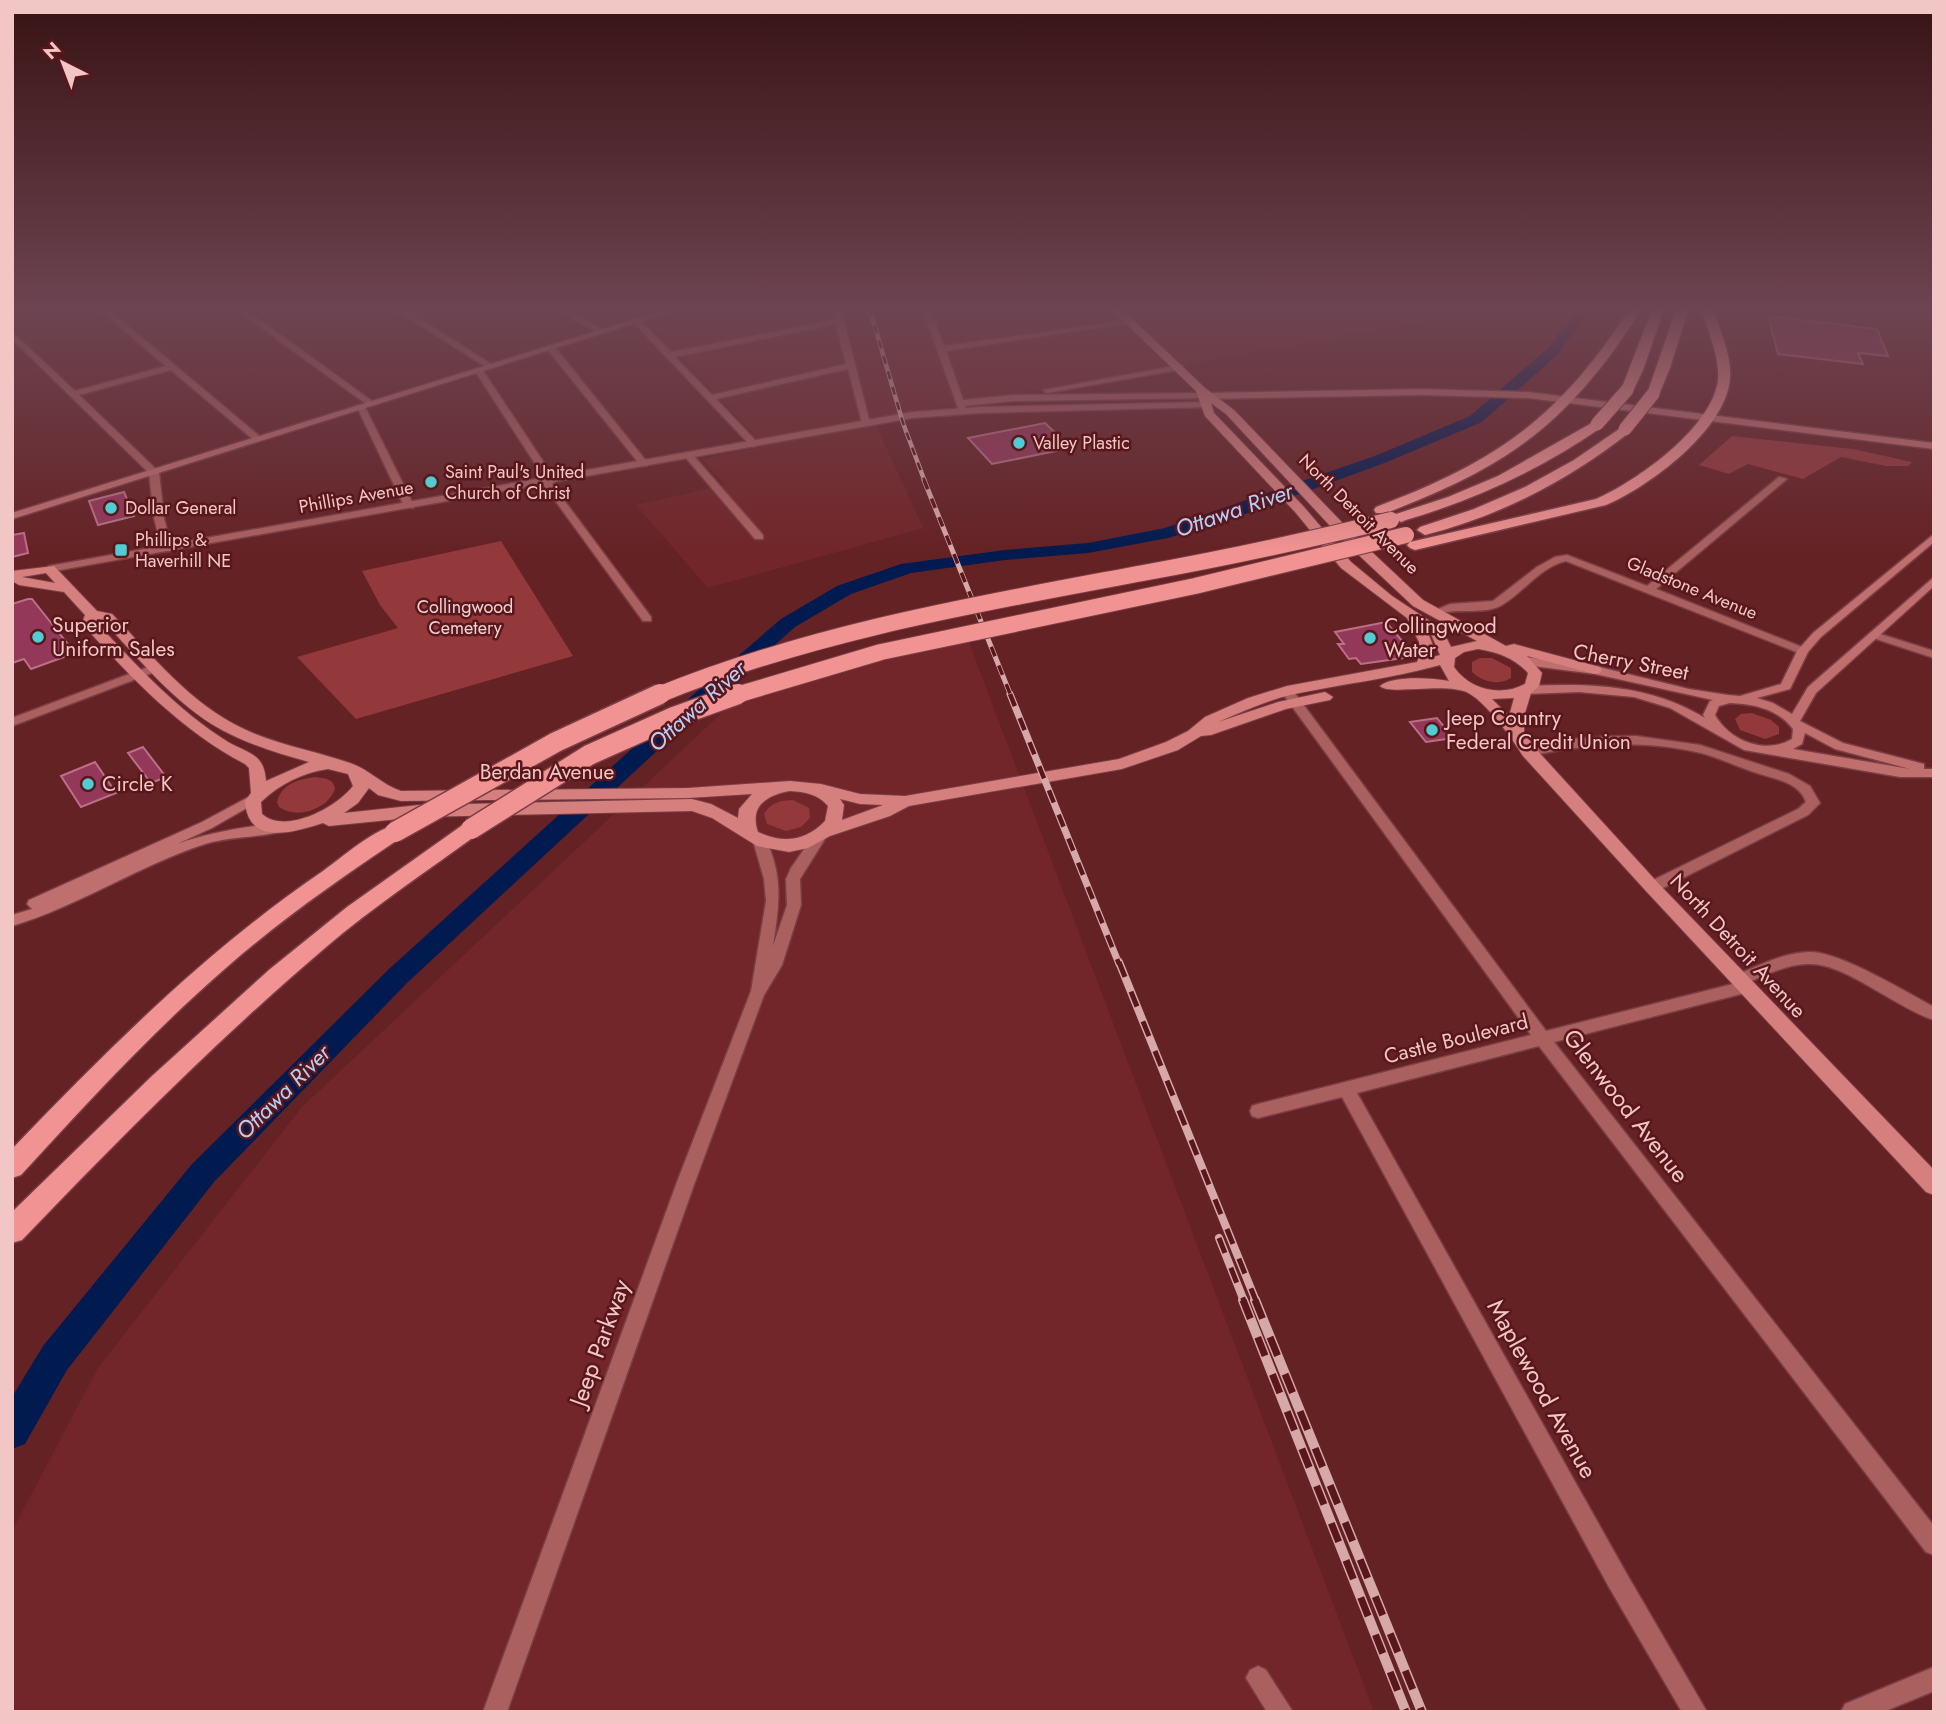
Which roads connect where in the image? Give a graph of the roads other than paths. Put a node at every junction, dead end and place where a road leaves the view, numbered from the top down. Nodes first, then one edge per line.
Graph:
1 (68, 390) edge
2 (85, 390) edge
3 (200, 390) edge
4 (353, 390) edge
5 (416, 390) edge
6 (491, 390) edge
7 (585, 390) edge
8 (705, 390) edge
9 (745, 390) edge
10 (857, 390) edge
11 (955, 390) edge
12 (1076, 390) edge
13 (1115, 390) edge
14 (1199, 390) edge
15 (1578, 390) edge
16 (1627, 390) edge
17 (1655, 390) edge
18 (1722, 390) edge
19 (72, 394) junction
20 (1120, 396) junction
21 (1107, 397) junction
22 (1204, 397) junction
23 (712, 398) junction
24 (1055, 398) junction
25 (1569, 402) junction
26 (372, 404) junction
27 (1220, 405) junction
28 (361, 407) junction
29 (961, 407) junction
30 (1109, 407) junction
31 (1705, 419) junction
32 (866, 423) junction
33 (258, 439) junction
34 (754, 444) junction
35 (1934, 446) edge
36 (1934, 452) edge
37 (689, 456) junction
38 (644, 464) junction
39 (154, 472) junction
40 (1782, 479) dead end
41 (549, 481) junction
42 (409, 506) junction
43 (1386, 515) junction
44 (12, 516) edge
45 (759, 537) dead end
46 (1934, 537) edge
47 (1411, 540) junction
48 (167, 549) junction
49 (49, 569) junction
50 (12, 575) edge
51 (1934, 580) edge
52 (12, 581) edge
53 (68, 589) junction
54 (1649, 589) junction
55 (1405, 590) junction
56 (1442, 610) junction
57 (92, 614) junction
58 (1411, 616) junction
59 (647, 620) dead end
60 (1874, 635) junction
61 (1500, 648) junction
62 (1803, 651) junction
63 (1934, 655) edge
64 (1448, 657) junction
65 (1525, 661) junction
66 (154, 666) junction
67 (1422, 666) junction
68 (1595, 670) junction
69 (138, 676) junction
70 (1472, 689) junction
71 (1525, 691) junction
72 (1291, 697) junction
73 (1736, 699) junction
74 (12, 722) edge
75 (1794, 722) junction
76 (1516, 732) junction
77 (1724, 735) junction
78 (1767, 750) junction
79 (1530, 752) junction
80 (341, 766) junction
81 (1934, 772) edge
82 (358, 773) junction
83 (785, 786) junction
84 (814, 788) junction
85 (258, 795) junction
86 (905, 801) junction
87 (301, 825) junction
88 (279, 828) junction
89 (823, 835) junction
90 (755, 837) junction
91 (1652, 887) junction
92 (12, 915) edge
93 (12, 920) edge
94 (1742, 984) junction
95 (757, 994) junction
96 (1934, 1014) edge
97 (1543, 1039) junction
98 (1346, 1089) junction
99 (1258, 1111) dead end
100 (12, 1167) edge
101 (1934, 1185) edge
102 (12, 1231) edge
103 (1934, 1544) edge
104 (1258, 1678) dead end
105 (1934, 1679) edge
106 (495, 1712) edge
107 (1281, 1712) edge
108 (1695, 1712) edge
109 (1853, 1712) edge

1 - 19 street
2 - 19 street
3 - 33 street
4 - 26 street
5 - 26 main road
6 - 41 street
7 - 38 street
8 - 23 street
9 - 23 street
10 - 32 street
11 - 29 street
12 - 24 street, Phillips Avenue
13 - 20 street
14 - 22 main road, North Detroit Avenue
15 - 25 highway
16 - 43 highway, bridge
17 - 47 highway, bridge
18 - 31 highway
19 - 39 street
20 - 21 street, Phillips Avenue
20 - 22 street, Phillips Avenue
21 - 24 street, Phillips Avenue
21 - 30 street
22 - 25 main road, Phillips Avenue
22 - 27 main road, North Detroit Avenue
22 - 30 street, Phillips Avenue
22 - 58 main road, North Detroit Avenue
23 - 34 street
24 - 29 street, Phillips Avenue
24 - 29 street, Phillips Avenue
24 - 30 street, Phillips Avenue
25 - 27 main road, Phillips Avenue
25 - 31 main road, Phillips Avenue
25 - 31 main road, Phillips Avenue
25 - 43 highway
26 - 28 main road
27 - 55 main road, North Detroit Avenue
28 - 33 main road
28 - 42 street
29 - 32 street, Phillips Avenue
31 - 35 main road
31 - 36 main road, Phillips Avenue
31 - 47 highway
32 - 34 street, Phillips Avenue
33 - 39 main road
34 - 37 street, Phillips Avenue
37 - 38 street, Phillips Avenue
37 - 45 street
38 - 41 street, Phillips Avenue
39 - 44 main road
39 - 48 street
40 - 54 street
41 - 42 street, Phillips Avenue
41 - 59 street
42 - 48 street, Phillips Avenue
43 - 100 highway, bridge
46 - 62 main road
47 - 102 highway, bridge
48 - 49 street, Phillips Avenue
49 - 50 main road, Phillips Avenue
49 - 53 main road
51 - 60 main road
52 - 53 main road
53 - 57 main road
54 - 56 street, Gladstone Avenue
54 - 62 street, Gladstone Avenue
55 - 56 main road
55 - 61 main road, North Detroit Avenue
56 - 68 main road
57 - 66 main road, Berdan Avenue
57 - 69 main road
58 - 64 main road, North Detroit Avenue
58 - 67 main road
60 - 63 street
60 - 75 main road
61 - 64 main road
61 - 65 main road, North Detroit Avenue
62 - 73 main road
64 - 67 main road
64 - 70 main road, North Detroit Avenue
65 - 68 main road, Cherry Street
65 - 71 main road
66 - 69 street
66 - 80 main road, Berdan Avenue
67 - 72 main road
68 - 73 main road, Cherry Street
69 - 74 street
69 - 85 main road
70 - 71 main road
70 - 72 main road
70 - 76 main road, North Detroit Avenue
71 - 76 main road
71 - 77 main road, Cherry Street
72 - 86 main road
72 - 97 street, Glenwood Avenue
73 - 75 main road, Cherry Street
73 - 77 main road
75 - 78 main road
75 - 81 main road
76 - 79 main road, North Detroit Avenue
77 - 78 main road, Cherry Street
78 - 81 main road
79 - 91 main road, North Detroit Avenue
79 - 91 street
80 - 82 main road, Berdan Avenue
80 - 85 main road
82 - 83 main road, Berdan Avenue
82 - 87 main road
83 - 84 main road
83 - 90 main road
84 - 86 main road
84 - 89 main road
85 - 88 main road
85 - 92 main road
86 - 89 main road
87 - 88 main road
87 - 90 main road, Berdan Avenue
88 - 93 main road
89 - 90 main road
89 - 95 street, Jeep Parkway
90 - 95 street, Jeep Parkway
91 - 94 main road, North Detroit Avenue
94 - 96 street, Castle Boulevard
94 - 97 street, Castle Boulevard
94 - 101 main road, North Detroit Avenue
95 - 106 street, Jeep Parkway
97 - 98 street, Castle Boulevard
97 - 103 street, Glenwood Avenue
98 - 99 street, Castle Boulevard
98 - 108 street, Maplewood Avenue
104 - 107 street
105 - 109 street

